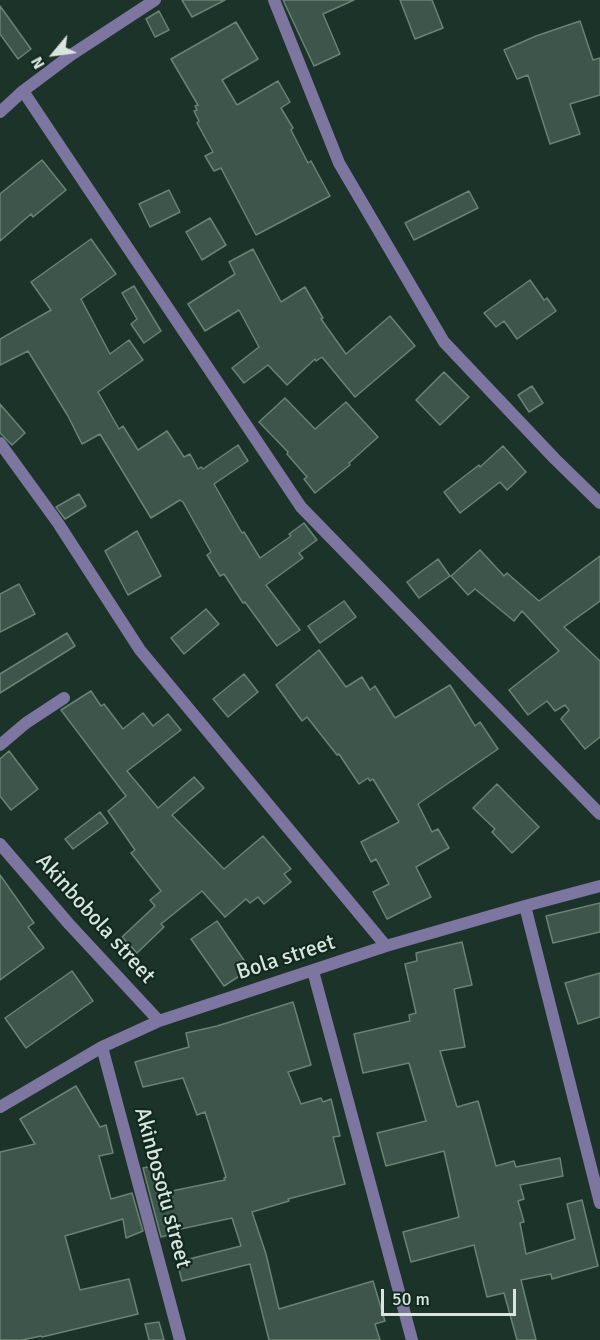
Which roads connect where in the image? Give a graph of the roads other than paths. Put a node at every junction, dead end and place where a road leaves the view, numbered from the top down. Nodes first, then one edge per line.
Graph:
1 (155, 0) edge
2 (274, 0) edge
3 (23, 91) junction
4 (0, 112) edge
5 (0, 443) edge
6 (600, 503) edge
7 (64, 698) dead end
8 (0, 745) edge
9 (600, 814) edge
10 (0, 844) edge
11 (600, 886) edge
12 (525, 906) junction
13 (386, 946) junction
14 (314, 971) junction
15 (159, 1021) junction
16 (102, 1047) junction
17 (0, 1107) edge
18 (600, 1203) edge
19 (180, 1340) edge
20 (412, 1340) edge

1 - 3 street
2 - 6 street
3 - 4 street
3 - 9 street
5 - 13 street
7 - 8 street
10 - 15 street, Akinbobola street
11 - 12 street, Bola street
12 - 13 street, Bola street
12 - 18 street
13 - 14 street, Bola street
14 - 15 street, Bola street
14 - 20 street
15 - 16 street, Bola street
16 - 17 street, Bola street
16 - 19 street, Akinbosotu street

